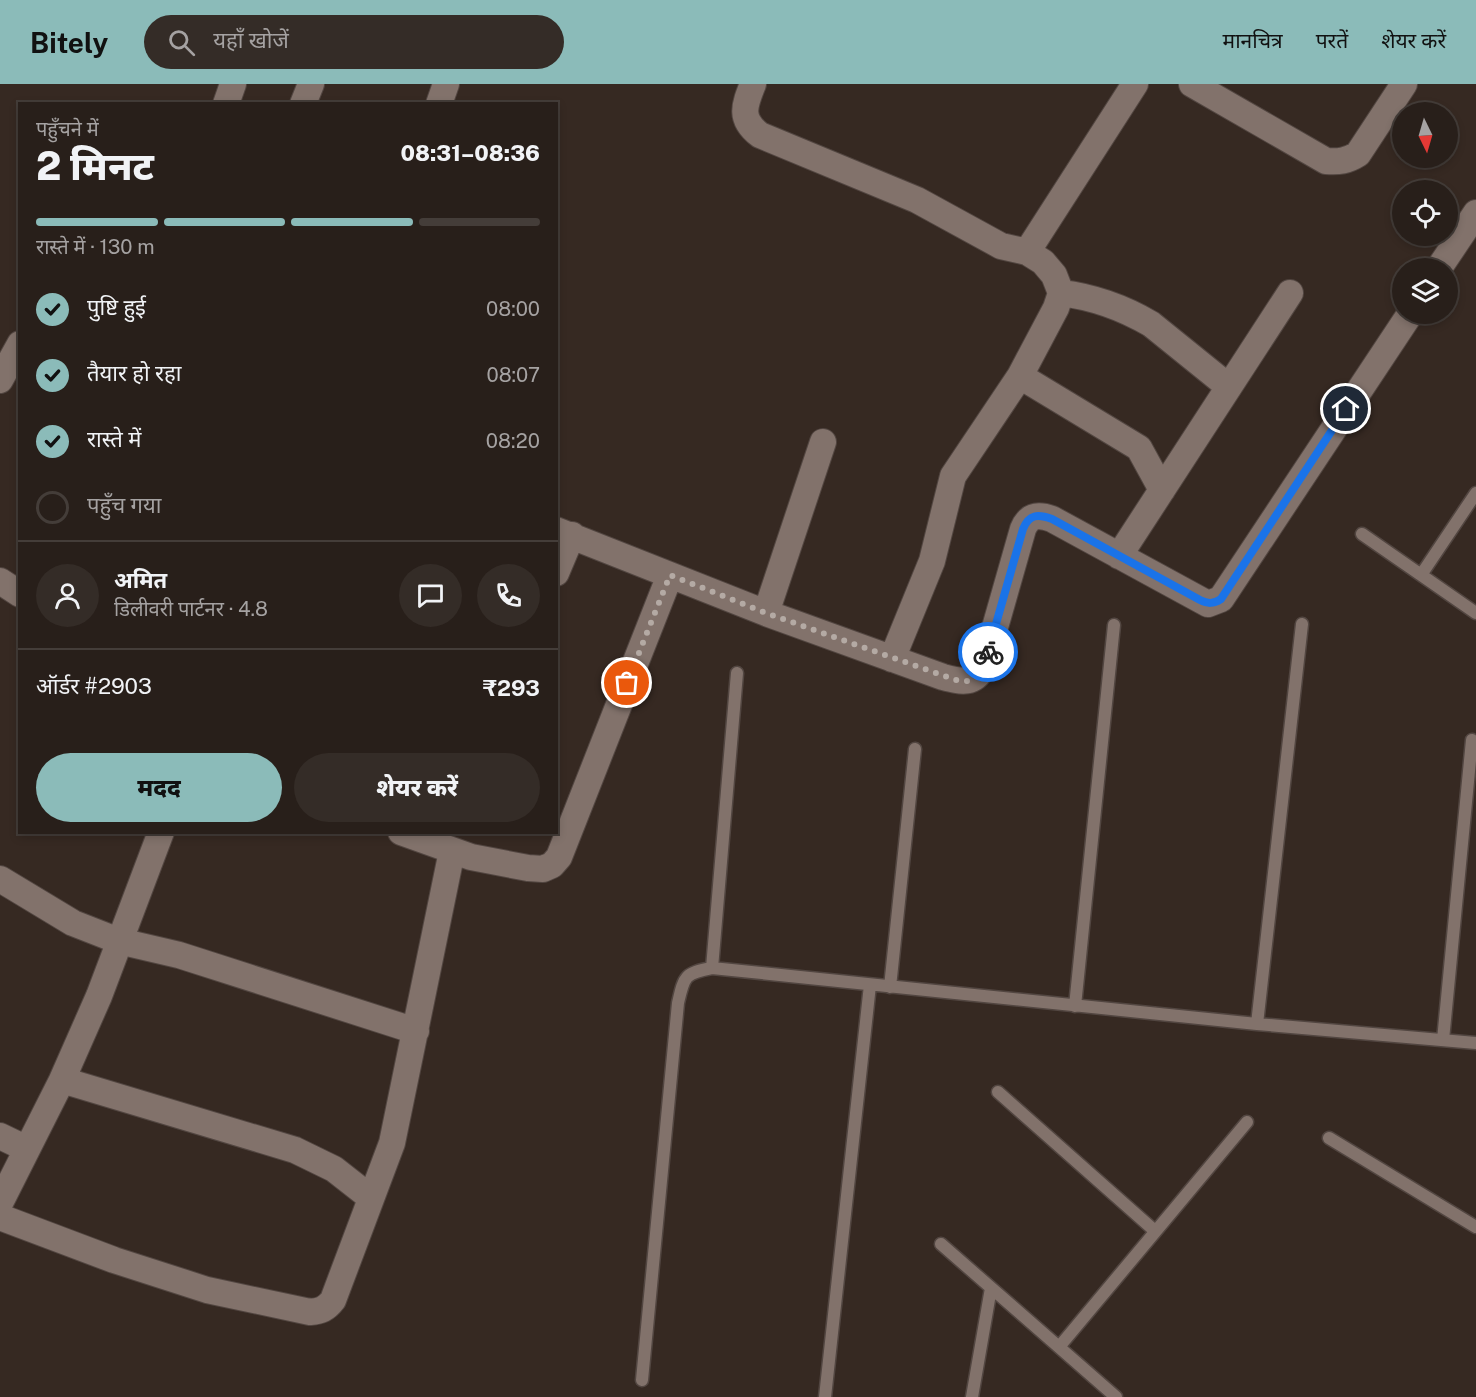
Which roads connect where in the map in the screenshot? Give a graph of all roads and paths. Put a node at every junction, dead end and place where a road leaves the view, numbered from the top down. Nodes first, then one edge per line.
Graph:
1 (233, 84) edge
2 (311, 84) edge
3 (446, 84) edge
4 (753, 84) edge
5 (1135, 84) edge
6 (1192, 84) edge
7 (1404, 84) edge
8 (227, 102) edge
9 (304, 102) edge
10 (440, 102) edge
11 (1476, 213) edge
12 (1027, 252) junction
13 (1446, 258) edge
14 (1061, 293) junction
15 (1290, 293) dead end
16 (1403, 324) edge
17 (18, 348) edge
18 (1020, 376) junction
19 (0, 380) edge
20 (1229, 387) junction
21 (823, 442) dead end
22 (1162, 490) junction
23 (1476, 493) edge
24 (564, 532) edge
25 (1362, 534) dead end
26 (1119, 556) junction
27 (558, 563) edge
28 (670, 575) junction
29 (1421, 575) junction
30 (0, 581) edge
31 (18, 593) edge
32 (766, 613) junction
33 (1476, 613) edge
34 (1302, 624) dead end
35 (1114, 625) dead end
36 (892, 659) junction
37 (737, 673) dead end
38 (1472, 740) dead end
39 (915, 749) dead end
40 (159, 834) edge
41 (404, 834) edge
42 (452, 851) junction
43 (0, 879) edge
44 (119, 941) junction
45 (712, 968) junction
46 (870, 985) junction
47 (890, 987) junction
48 (1074, 1006) junction
49 (1257, 1024) junction
50 (416, 1031) junction
51 (1443, 1040) junction
52 (1476, 1043) edge
53 (62, 1080) junction
54 (998, 1092) dead end
55 (1247, 1122) dead end
56 (0, 1136) edge
57 (1329, 1138) dead end
58 (27, 1149) junction
59 (371, 1198) junction
60 (0, 1203) edge
61 (0, 1217) edge
62 (1476, 1227) edge
63 (1155, 1231) junction
64 (940, 1244) dead end
65 (991, 1288) junction
66 (1059, 1347) junction
67 (642, 1380) dead end
68 (825, 1397) edge
69 (972, 1397) edge
70 (1116, 1397) edge

1 - 8 street
2 - 9 street
3 - 10 street
4 - 12 street
5 - 12 street
6 - 7 street
11 - 13 street
12 - 14 street
14 - 18 street
14 - 20 street
15 - 20 street
16 - 26 street
17 - 19 street
18 - 22 street
18 - 36 street
20 - 22 street
21 - 32 street
22 - 26 street
23 - 29 lane
24 - 27 street
24 - 28 street
25 - 29 lane
26 - 36 street
28 - 32 street
28 - 42 street
29 - 33 lane
30 - 31 street
32 - 36 street
34 - 49 lane
35 - 48 lane
37 - 45 lane
38 - 51 lane
39 - 47 lane
40 - 44 street
41 - 42 street
42 - 50 street
43 - 44 street
44 - 50 street
44 - 53 street
45 - 46 lane
45 - 67 lane
46 - 47 lane
46 - 68 lane
47 - 48 lane
48 - 49 lane
49 - 51 lane
50 - 59 street
51 - 52 lane
53 - 58 street
53 - 59 street
54 - 63 lane
55 - 63 lane
56 - 58 street
57 - 62 lane
58 - 60 street
59 - 61 street
63 - 66 lane
64 - 65 lane
65 - 66 lane
65 - 69 lane
66 - 70 lane

